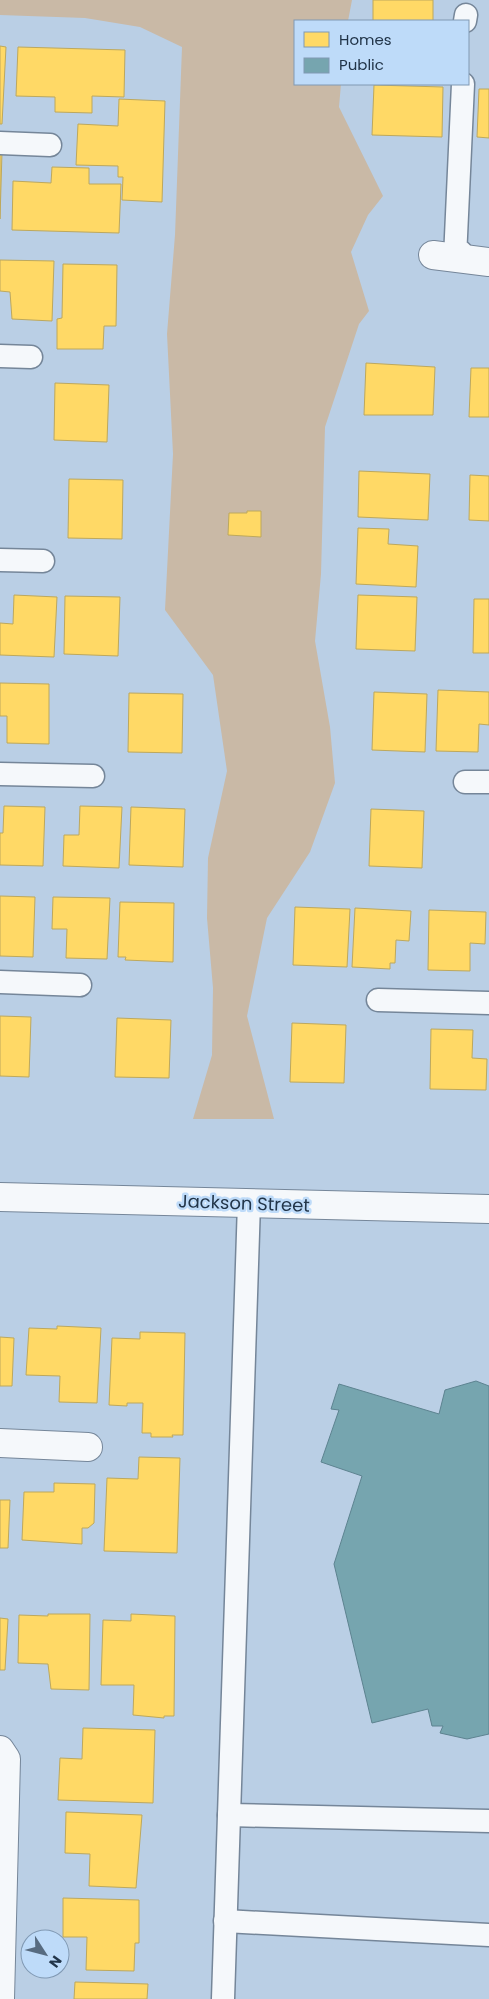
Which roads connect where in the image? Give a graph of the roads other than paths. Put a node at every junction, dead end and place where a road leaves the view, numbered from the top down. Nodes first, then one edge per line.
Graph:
1 (463, 85) edge
2 (0, 143) edge
3 (50, 145) dead end
4 (449, 255) joint
5 (489, 262) edge
6 (0, 356) edge
7 (31, 357) dead end
8 (0, 560) edge
9 (43, 561) dead end
10 (0, 774) edge
11 (93, 776) dead end
12 (465, 782) dead end
13 (489, 782) edge
14 (0, 982) edge
15 (80, 985) dead end
16 (378, 1000) dead end
17 (489, 1002) edge
18 (0, 1197) edge
19 (249, 1203) junction
20 (489, 1209) edge
21 (0, 1443) edge
22 (88, 1447) dead end
23 (0, 1750) edge
24 (229, 1815) junction
25 (489, 1821) edge
26 (225, 1921) junction
27 (489, 1935) edge
28 (0, 1999) edge
29 (223, 1999) edge

1 - 4 lane
2 - 3 lane
4 - 5 main road
6 - 7 lane
8 - 9 lane
10 - 11 lane
12 - 13 lane
14 - 15 lane
16 - 17 lane
18 - 19 main road, Jackson Street
19 - 20 main road, Jackson Street
19 - 24 lane
21 - 22 main road
23 - 28 main road
24 - 25 lane
24 - 26 lane
26 - 27 lane
26 - 29 lane

